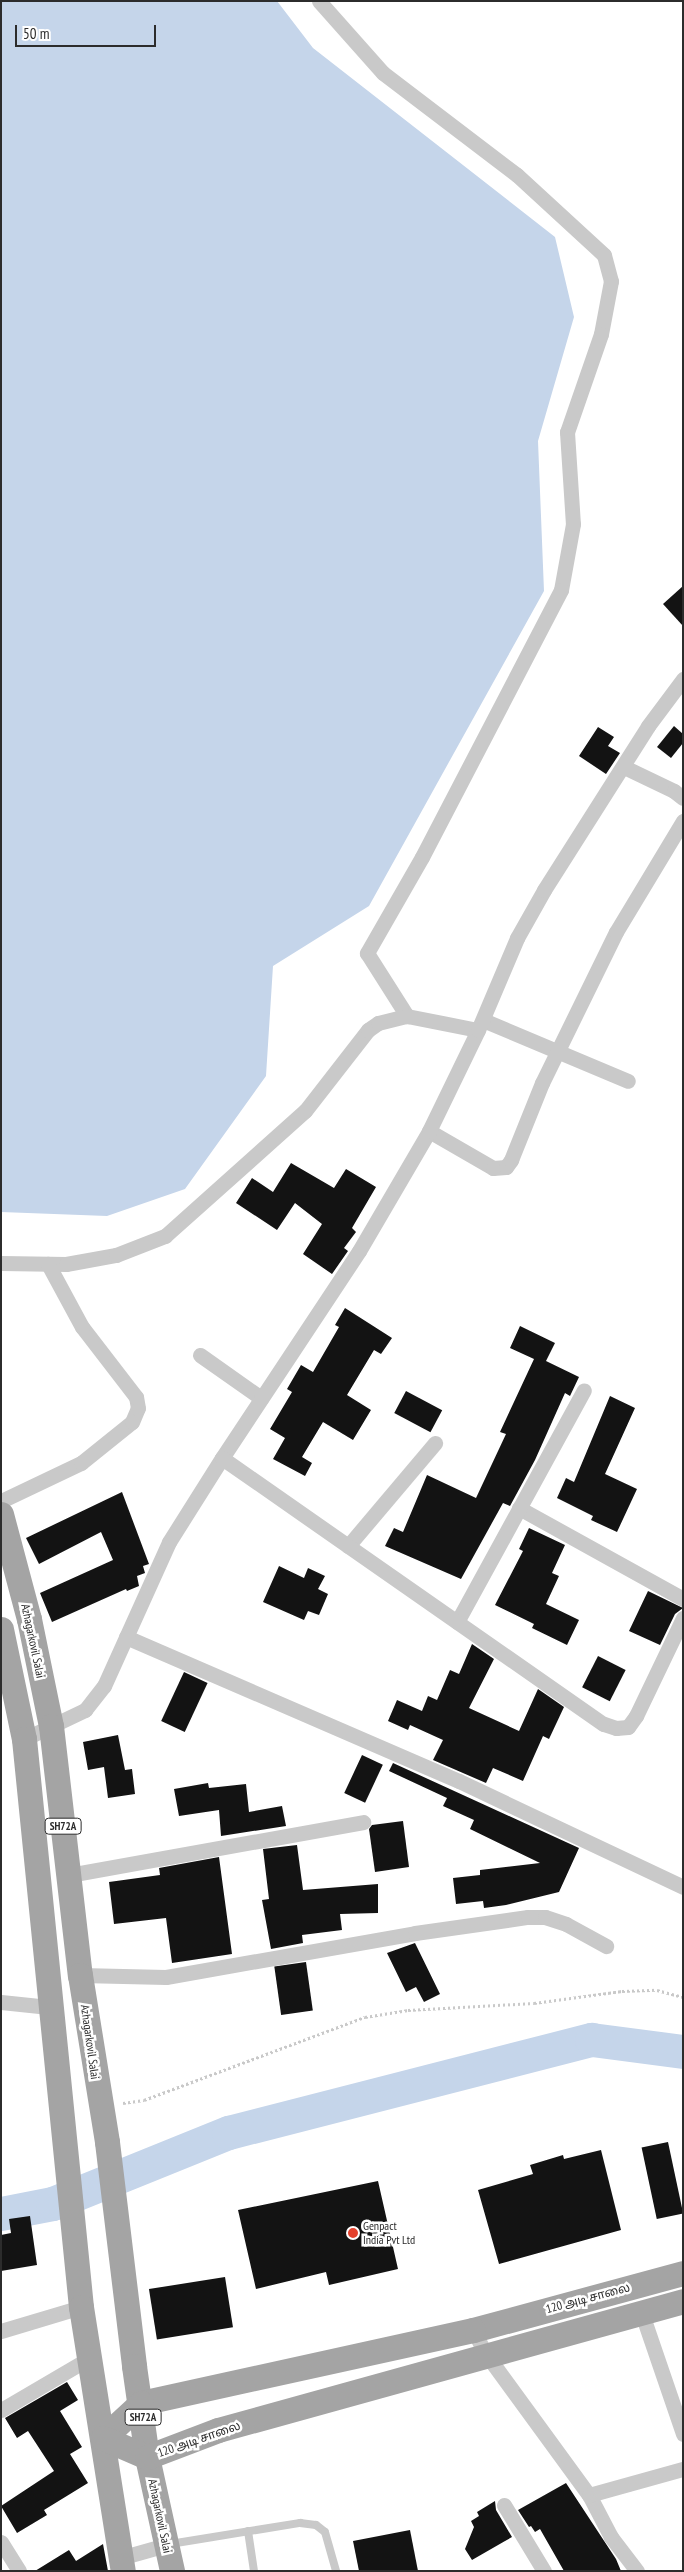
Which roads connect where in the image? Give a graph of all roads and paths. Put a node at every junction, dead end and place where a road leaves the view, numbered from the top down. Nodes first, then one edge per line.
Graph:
1 (319, 1) edge
2 (683, 679) edge
3 (624, 767) junction
4 (683, 798) edge
5 (683, 821) edge
6 (407, 1016) junction
7 (480, 1025) junction
8 (558, 1051) junction
9 (628, 1082) dead end
10 (429, 1131) junction
11 (1, 1263) edge
12 (48, 1264) junction
13 (200, 1355) dead end
14 (584, 1390) dead end
15 (261, 1398) junction
16 (435, 1443) dead end
17 (222, 1458) junction
18 (1, 1501) edge
19 (519, 1508) junction
20 (1, 1514) edge
21 (348, 1546) junction
22 (683, 1599) edge
23 (683, 1618) edge
24 (457, 1622) junction
25 (1, 1629) edge
26 (126, 1636) junction
27 (51, 1726) junction
28 (24, 1739) junction
29 (363, 1822) dead end
30 (70, 1875) junction
31 (683, 1887) edge
32 (606, 1946) dead end
33 (80, 1975) junction
34 (683, 1997) edge
35 (1, 2002) edge
36 (49, 2007) junction
37 (97, 2093) junction
38 (683, 2273) edge
39 (683, 2301) edge
40 (81, 2308) junction
41 (641, 2311) junction
42 (473, 2330) junction
43 (1, 2331) edge
44 (486, 2354) junction
45 (88, 2359) junction
46 (141, 2403) junction
47 (1, 2410) edge
48 (683, 2434) edge
49 (103, 2438) junction
50 (147, 2457) junction
51 (683, 2469) edge
52 (589, 2495) junction
53 (504, 2505) dead end
54 (248, 2532) junction
55 (1, 2542) edge
56 (166, 2545) junction
57 (121, 2564) edge
58 (19, 2571) edge
59 (172, 2571) edge
60 (254, 2571) edge
61 (336, 2571) edge
62 (544, 2571) edge
63 (637, 2571) edge

1 - 6 street
2 - 3 street
3 - 4 street
3 - 7 street
5 - 8 street
6 - 7 street
6 - 12 street
7 - 8 street
7 - 10 street
8 - 9 street
8 - 10 street
10 - 15 street
11 - 12 street
12 - 18 street
13 - 15 street
14 - 19 street
15 - 17 street
16 - 21 street
17 - 21 street
17 - 26 street
19 - 22 street
19 - 24 street
20 - 27 main road, Azhagarkovil Salai / SH72A
21 - 24 street
23 - 24 street
25 - 28 main road, SH72A
26 - 27 street
26 - 31 street
27 - 28 street
27 - 30 main road, Azhagarkovil Salai / SH72A
28 - 36 main road, SH72A
29 - 30 street
30 - 33 main road, Azhagarkovil Salai / SH72A
32 - 33 street
33 - 37 main road, Azhagarkovil Salai / SH72A
34 - 37 path
35 - 36 street
36 - 40 main road, SH72A
37 - 46 main road, Azhagarkovil Salai / SH72A
38 - 42 main road, 120 அடி சாலை
39 - 41 main road, 120 அடி சாலை
40 - 43 street
40 - 45 main road, SH72A
41 - 44 main road, 120 அடி சாலை
41 - 48 street
42 - 44 street
42 - 46 main road, 120 அடி சாலை
44 - 50 main road, 120 அடி சாலை
44 - 52 street
45 - 47 street
45 - 49 main road, SH72A
46 - 49 main road
46 - 50 main road, Azhagarkovil Salai / SH72A
49 - 50 main road, 120 அடி சாலை
49 - 57 main road, SH72A
50 - 56 main road, Azhagarkovil Salai / SH72A
51 - 52 street
52 - 63 street
53 - 62 street
54 - 56 lane
54 - 60 lane
54 - 61 lane
55 - 58 street
56 - 57 street
56 - 59 main road, Azhagarkovil Salai / SH72A

